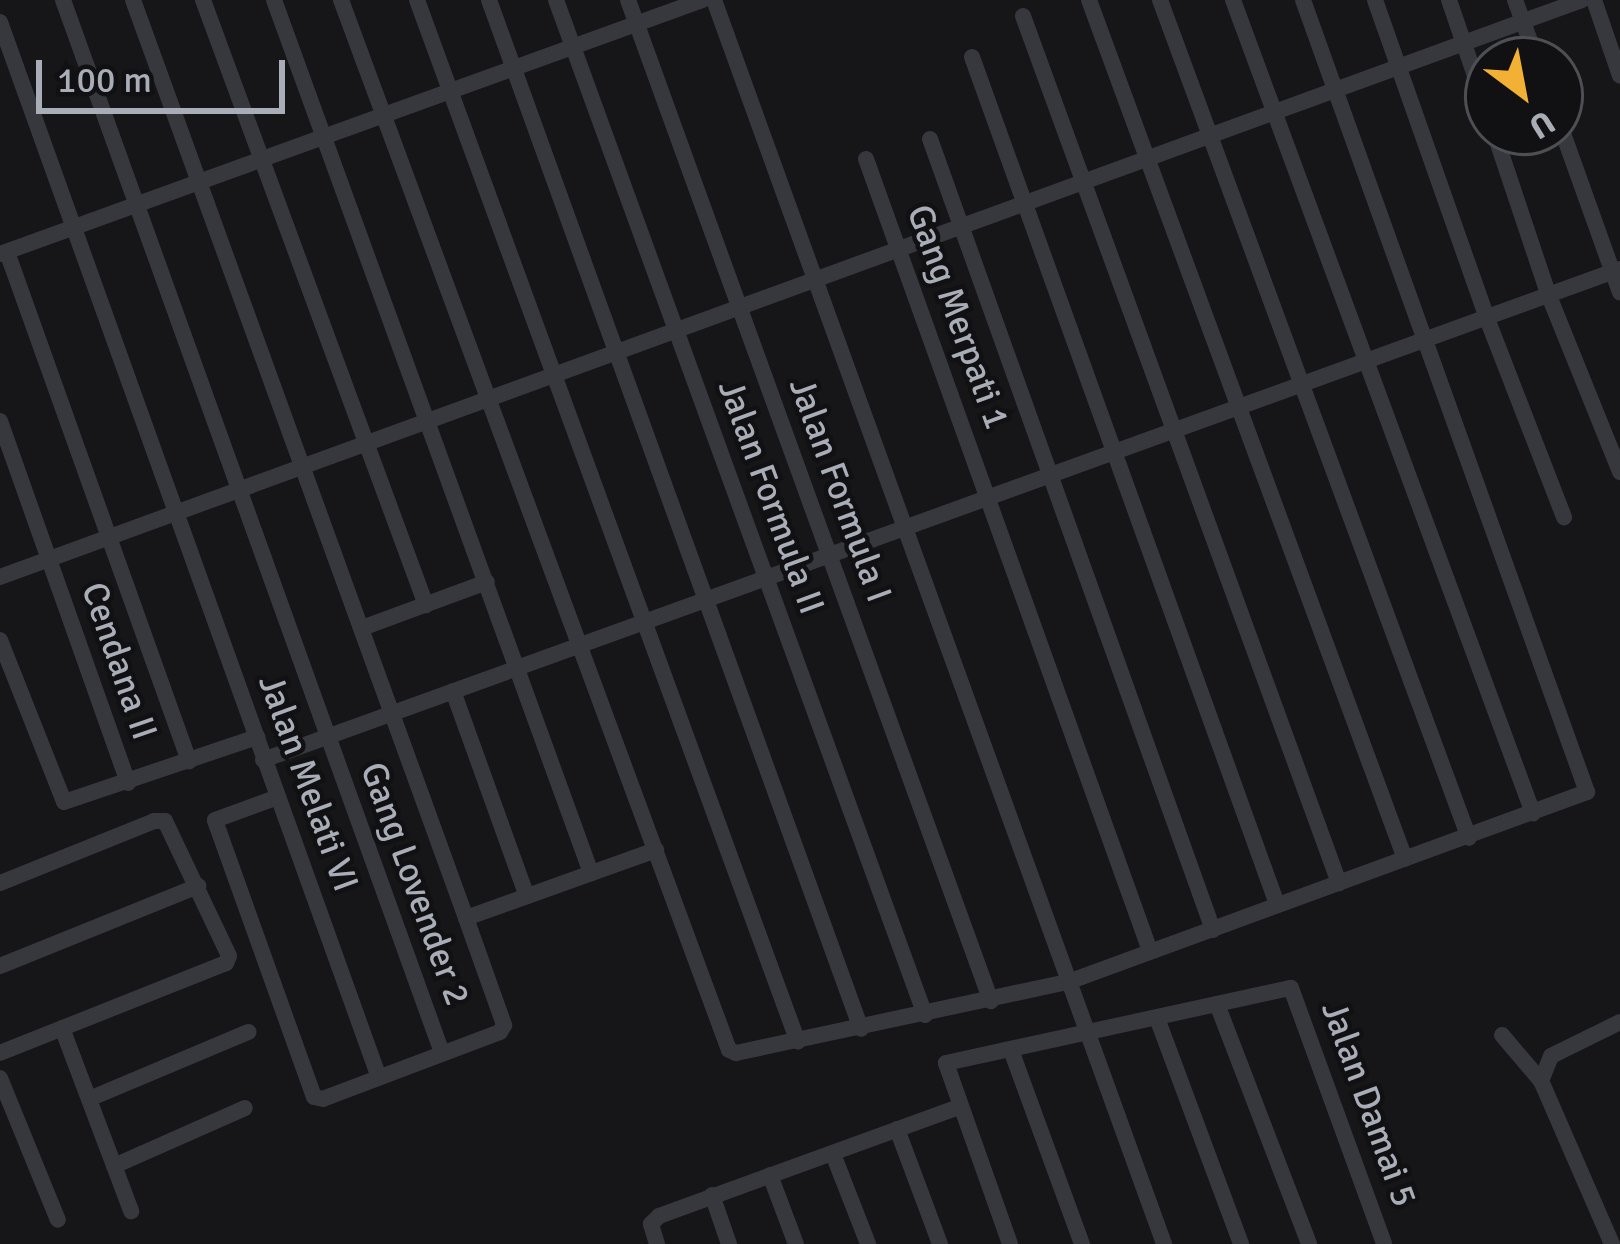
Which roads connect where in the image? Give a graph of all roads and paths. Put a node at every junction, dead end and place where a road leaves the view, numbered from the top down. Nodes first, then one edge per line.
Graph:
1 (63, 0) edge
2 (134, 0) edge
3 (203, 0) edge
4 (274, 0) edge
5 (341, 0) edge
6 (417, 0) edge
7 (490, 0) edge
8 (556, 0) edge
9 (628, 0) edge
10 (702, 0) edge
11 (714, 0) edge
12 (1089, 0) edge
13 (1160, 0) edge
14 (1233, 0) edge
15 (1303, 0) edge
16 (1375, 0) edge
17 (1449, 0) edge
18 (1516, 0) edge
19 (1582, 0) edge
20 (1594, 0) edge
21 (1023, 16) dead end
22 (1523, 21) junction
23 (0, 22) edge
24 (637, 24) junction
25 (1483, 36) edge
26 (1528, 36) edge
27 (1464, 43) joint
28 (573, 47) junction
29 (972, 57) dead end
30 (1399, 67) junction
31 (514, 68) junction
32 (1620, 76) edge
33 (1336, 90) junction
34 (450, 91) junction
35 (1273, 113) junction
36 (384, 115) junction
37 (324, 137) junction
38 (1207, 137) junction
39 (931, 140) dead end
40 (1502, 156) edge
41 (1572, 156) edge
42 (866, 159) dead end
43 (1144, 159) junction
44 (261, 160) junction
45 (200, 182) junction
46 (1084, 182) junction
47 (1024, 203) junction
48 (137, 205) junction
49 (962, 226) junction
50 (74, 228) junction
51 (899, 249) junction
52 (3, 253) edge
53 (1616, 270) edge
54 (816, 280) junction
55 (1620, 293) edge
56 (1549, 296) junction
57 (740, 308) junction
58 (1486, 316) junction
59 (676, 331) junction
60 (1423, 340) junction
61 (617, 352) junction
62 (1364, 362) junction
63 (554, 375) junction
64 (1302, 384) junction
65 (489, 399) junction
66 (1238, 407) junction
67 (0, 422) edge
68 (427, 422) junction
69 (1178, 430) junction
70 (366, 444) junction
71 (1113, 452) junction
72 (303, 467) junction
73 (1620, 472) edge
74 (1050, 475) junction
75 (239, 490) junction
76 (988, 498) junction
77 (176, 513) junction
78 (1564, 517) dead end
79 (905, 528) junction
80 (110, 538) junction
81 (828, 556) junction
82 (49, 560) junction
83 (0, 577) edge
84 (764, 578) junction
85 (487, 583) junction
86 (705, 600) junction
87 (426, 605) junction
88 (643, 622) junction
89 (362, 628) junction
90 (0, 640) edge
91 (578, 646) junction
92 (515, 669) junction
93 (453, 691) junction
94 (391, 714) junction
95 (256, 737) junction
96 (327, 737) junction
97 (263, 760) junction
98 (190, 761) junction
99 (128, 783) junction
100 (278, 797) junction
101 (1533, 814) junction
102 (1469, 838) junction
103 (656, 850) junction
104 (1406, 860) junction
105 (591, 873) junction
106 (2, 877) edge
107 (1339, 883) junction
108 (198, 886) junction
109 (527, 896) junction
110 (1277, 904) junction
111 (466, 918) junction
112 (1213, 930) junction
113 (1150, 951) junction
114 (0, 966) edge
115 (1071, 989) junction
116 (991, 1001) junction
117 (1217, 1004) junction
118 (925, 1015) junction
119 (1156, 1018) junction
120 (1620, 1022) edge
121 (62, 1028) junction
122 (1085, 1028) junction
123 (861, 1029) junction
124 (248, 1032) dead end
125 (1502, 1035) dead end
126 (798, 1042) junction
127 (1011, 1050) junction
128 (0, 1053) edge
129 (442, 1053) junction
130 (378, 1076) junction
131 (0, 1078) edge
132 (1540, 1081) junction
133 (88, 1099) junction
134 (959, 1107) junction
135 (245, 1108) dead end
136 (897, 1129) junction
137 (833, 1154) junction
138 (114, 1166) junction
139 (770, 1175) junction
140 (712, 1195) junction
141 (131, 1211) dead end
142 (58, 1220) dead end
143 (657, 1244) edge
144 (729, 1244) edge
145 (796, 1244) edge
146 (868, 1244) edge
147 (940, 1244) edge
148 (1010, 1244) edge
149 (1082, 1244) edge
150 (1164, 1244) edge
151 (1241, 1244) edge
152 (1309, 1244) edge
153 (1384, 1244) edge
154 (1612, 1244) edge

1 - 48 street, Gang Lovender 2
2 - 45 street
3 - 44 street
4 - 37 street
5 - 36 street
6 - 34 street
7 - 31 street
8 - 28 street, Jalan Formula II
9 - 24 street, Jalan Formula I
10 - 24 street
11 - 54 street
12 - 43 street
13 - 38 street
14 - 35 street
15 - 33 street
16 - 30 street
17 - 27 street
18 - 22 street
19 - 22 street
20 - 32 street
21 - 46 street
22 - 25 street
22 - 26 street
23 - 50 street, Jalan Melati VI
24 - 28 street
24 - 57 street, Jalan Formula I
27 - 30 street
28 - 31 street
28 - 59 street, Jalan Formula II
29 - 47 street
30 - 33 street
30 - 58 street
31 - 34 street
31 - 61 street
33 - 35 street
33 - 60 street
34 - 36 street
34 - 63 street
35 - 38 street
35 - 62 street
36 - 37 street
36 - 65 street
37 - 44 street
37 - 68 street
38 - 43 street
38 - 64 street
39 - 49 street
40 - 56 street
41 - 53 street
42 - 51 street, Gang Merpati 1
43 - 46 street
43 - 66 street
44 - 45 street
44 - 70 street
45 - 48 street
45 - 72 street
46 - 47 street
46 - 69 street
47 - 49 street
47 - 71 street
48 - 50 street
48 - 75 street, Gang Lovender 2
49 - 51 street
49 - 74 street
50 - 52 street
50 - 77 street, Jalan Melati VI
51 - 54 street
51 - 76 street, Gang Merpati 1
52 - 80 street
53 - 55 street
53 - 56 street
54 - 57 street
54 - 79 street
56 - 58 street
56 - 73 street
57 - 59 street
57 - 81 street, Jalan Formula I
58 - 60 street
58 - 78 street
59 - 61 street
59 - 84 street, Jalan Formula II
60 - 62 street
60 - 101 street
61 - 63 street
61 - 86 street
62 - 64 street
62 - 101 street
63 - 65 street
63 - 88 street
64 - 66 street
64 - 102 street
65 - 68 street
65 - 91 street
66 - 69 street
66 - 104 street
67 - 82 street, Cendana II
68 - 70 street
68 - 85 street
69 - 71 street
69 - 107 street
70 - 72 street
70 - 87 street
71 - 74 street
71 - 110 street
72 - 75 street
72 - 89 street
74 - 76 street
74 - 112 street
75 - 77 street
75 - 96 street, Gang Lovender 2
76 - 79 street
76 - 113 street, Gang Merpati 1
77 - 80 street
77 - 95 street, Jalan Melati VI
79 - 81 street
79 - 115 street
80 - 82 street
80 - 98 street
81 - 84 street
81 - 116 street, Jalan Formula I
82 - 83 street
82 - 99 street, Cendana II
84 - 86 street
84 - 118 street, Jalan Formula II
85 - 87 street
85 - 92 street
86 - 88 street
86 - 123 street
87 - 89 street
88 - 91 street
88 - 126 street
89 - 94 street
90 - 99 street
91 - 92 street
91 - 103 street
92 - 93 street
92 - 105 street
93 - 94 street
93 - 109 street
94 - 96 street
94 - 111 street
95 - 97 street, Jalan Melati VI
95 - 98 street
96 - 97 street
96 - 129 street, Gang Lovender 2
97 - 100 street, Jalan Melati VI
98 - 99 street
100 - 130 street, Jalan Melati VI
100 - 130 street
101 - 102 street
102 - 104 street
103 - 105 street
103 - 126 street
104 - 107 street
105 - 109 street
106 - 108 street
107 - 110 street
108 - 114 street
108 - 121 street
109 - 111 street
110 - 112 street
111 - 129 street
112 - 113 street
113 - 115 street
115 - 116 street
115 - 122 street
116 - 118 street
117 - 119 street
117 - 152 street
117 - 153 street, Jalan Damai 5
118 - 123 street
119 - 122 street
119 - 151 street
120 - 132 street
121 - 128 street
121 - 133 street
122 - 127 street
122 - 150 street
123 - 126 street
124 - 133 street
125 - 132 street
127 - 134 street
127 - 149 street
129 - 130 street
131 - 142 street
132 - 154 street
133 - 138 street
134 - 136 street
134 - 148 street
135 - 138 street
136 - 137 street
136 - 147 street
137 - 139 street
137 - 146 street
138 - 141 street
139 - 140 street
139 - 145 street
140 - 143 street
140 - 144 street

